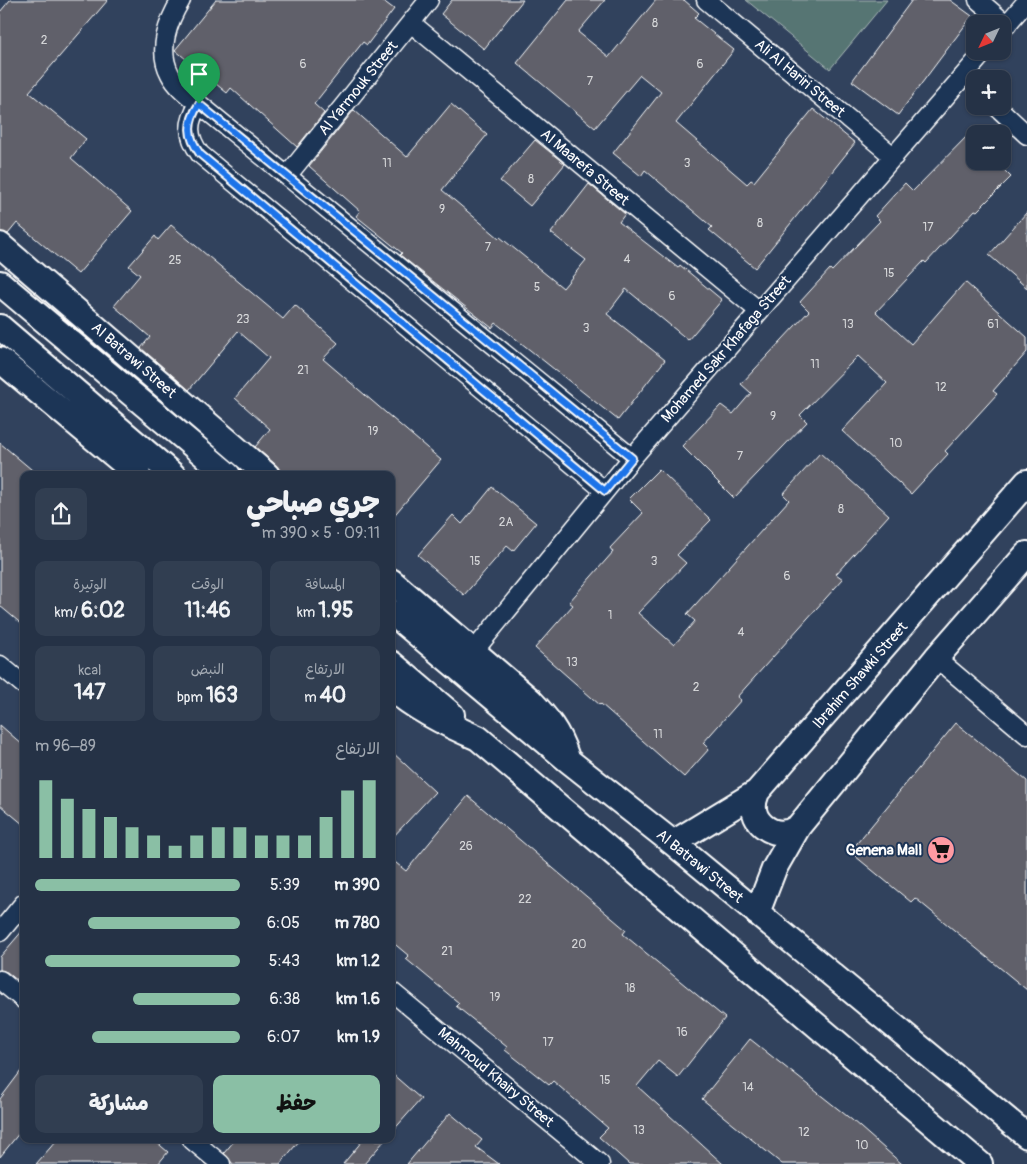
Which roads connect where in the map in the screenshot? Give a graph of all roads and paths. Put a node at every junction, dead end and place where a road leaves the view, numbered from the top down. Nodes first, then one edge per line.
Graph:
1 (181, 0) edge
2 (429, 0) edge
3 (706, 0) edge
4 (978, 0) edge
5 (1027, 1) edge
6 (993, 15) edge
7 (1011, 20) edge
8 (411, 22) junction
9 (966, 85) edge
10 (199, 104) junction
11 (1006, 115) edge
12 (1027, 135) edge
13 (894, 157) junction
14 (287, 176) junction
15 (0, 245) edge
16 (0, 283) edge
17 (759, 311) junction
18 (0, 326) edge
19 (0, 360) edge
20 (632, 458) junction
21 (133, 471) edge
22 (168, 471) edge
23 (223, 471) edge
24 (263, 471) edge
25 (1027, 482) edge
26 (605, 491) junction
27 (1027, 554) edge
28 (395, 584) edge
29 (395, 615) edge
30 (473, 652) junction
31 (936, 658) junction
32 (0, 665) edge
33 (395, 666) edge
34 (20, 682) edge
35 (395, 691) edge
36 (1027, 735) edge
37 (478, 738) junction
38 (569, 761) junction
39 (757, 792) junction
40 (798, 827) junction
41 (673, 843) junction
42 (20, 908) edge
43 (757, 913) junction
44 (0, 932) edge
45 (0, 980) edge
46 (395, 994) edge
47 (20, 997) edge
48 (1027, 1136) edge
49 (196, 1143) edge
50 (221, 1164) edge
51 (600, 1164) edge
52 (980, 1164) edge

1 - 10 street
2 - 8 street, Al Yarmouk Street
3 - 13 street, Ali Al Hariri Street
4 - 6 street
5 - 7 street
8 - 14 street, Al Yarmouk Street
8 - 17 street, Al Maarefa Street
9 - 13 street, Mohamed Sakr Khafaga Street
10 - 14 street
10 - 26 street
11 - 12 street
13 - 17 street, Mohamed Sakr Khafaga Street
14 - 20 street
15 - 24 street, Al Batrawi Street
16 - 23 street
17 - 20 street, Mohamed Sakr Khafaga Street
18 - 22 street
19 - 21 street
20 - 26 street, Mohamed Sakr Khafaga Street
25 - 39 street, Ibrahim Shawki Street
26 - 30 street, Mohamed Sakr Khafaga Street
27 - 31 street
28 - 30 street
29 - 38 street, Al Batrawi Street
30 - 38 street
31 - 36 street
31 - 40 street
32 - 34 street
33 - 37 street
35 - 37 street
37 - 52 street
38 - 41 street, Al Batrawi Street
39 - 40 street
39 - 41 street, Ibrahim Shawki Street
40 - 43 street
41 - 43 street, Al Batrawi Street
42 - 44 street
43 - 48 street, Al Batrawi Street
45 - 47 street
46 - 51 street, Mahmoud Khairy Street
49 - 50 street

